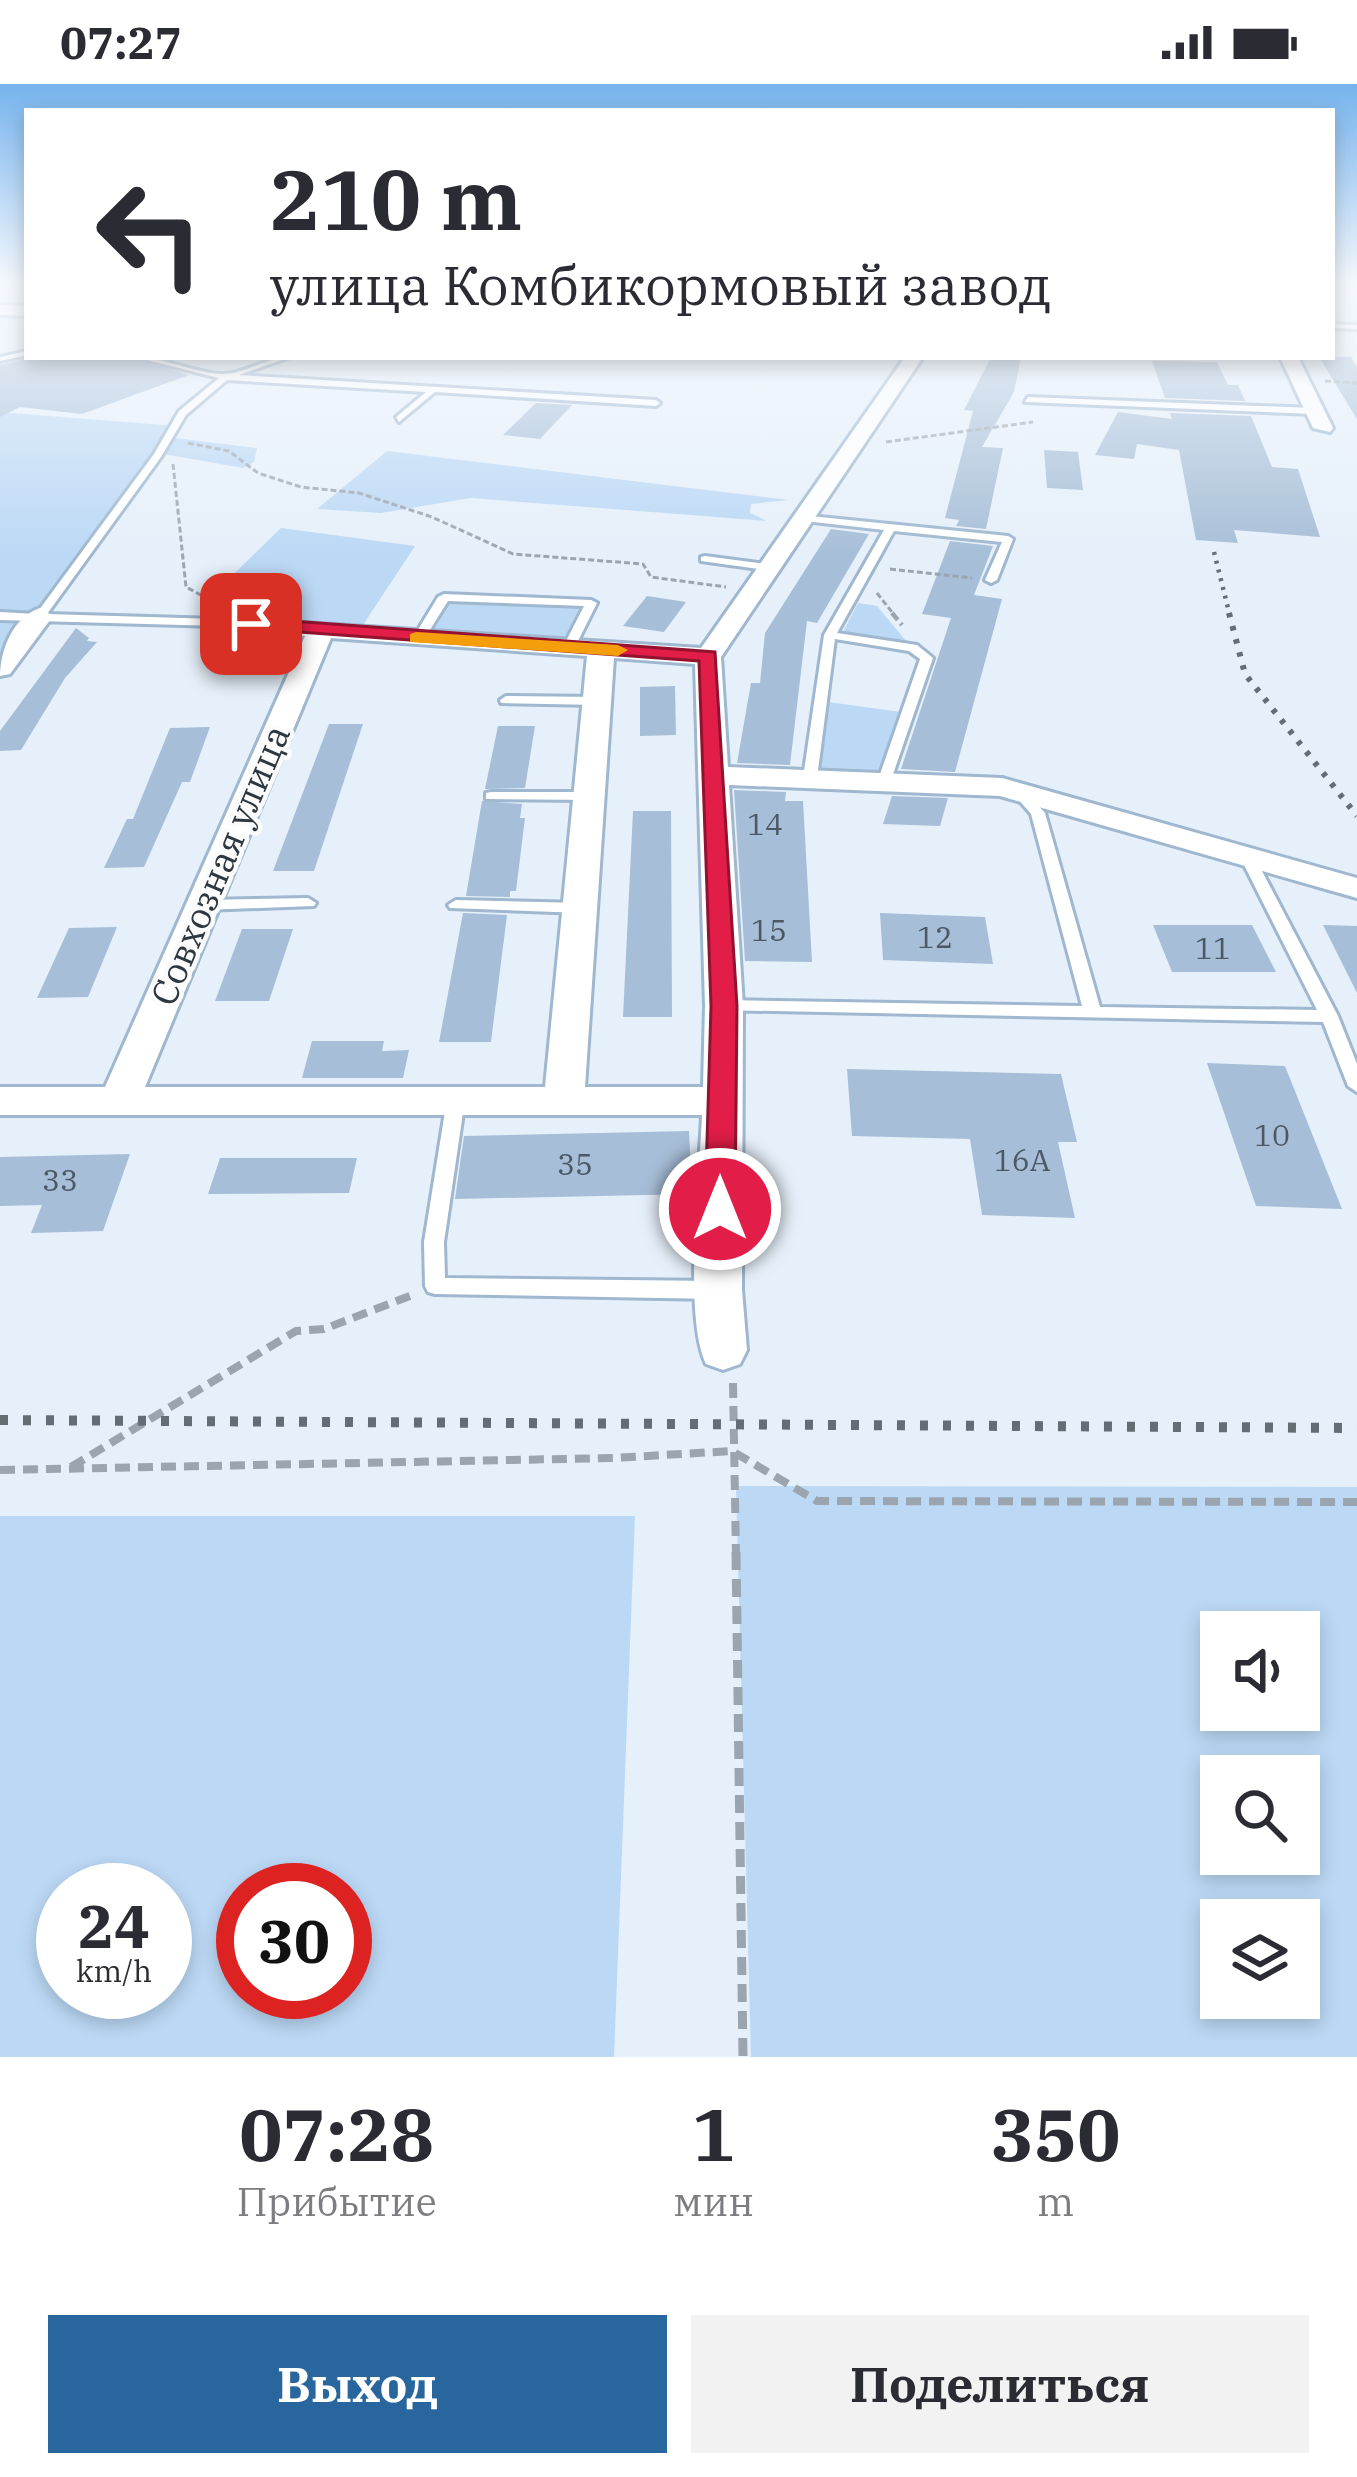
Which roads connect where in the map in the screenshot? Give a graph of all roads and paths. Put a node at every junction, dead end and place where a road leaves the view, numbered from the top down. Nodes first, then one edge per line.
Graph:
1 (213, 373) edge
2 (235, 373) edge
3 (903, 373) edge
4 (1296, 373) edge
5 (226, 376) junction
6 (434, 389) junction
7 (1028, 400) dead end
8 (656, 403) dead end
9 (399, 418) dead end
10 (1316, 421) joint
11 (167, 440) junction
12 (158, 454) junction
13 (800, 518) junction
14 (889, 530) junction
15 (706, 560) dead end
16 (866, 571) junction
17 (758, 578) junction
18 (991, 580) joint
19 (0, 616) edge
20 (40, 616) junction
21 (251, 624) junction
22 (320, 632) junction
23 (830, 635) junction
24 (419, 638) junction
25 (585, 648) junction
26 (926, 654) junction
27 (708, 656) junction
28 (0, 668) edge
29 (506, 700) dead end
30 (597, 701) junction
31 (712, 775) junction
32 (810, 778) junction
33 (885, 780) junction
34 (1018, 791) junction
35 (490, 796) dead end
36 (590, 796) junction
37 (1247, 856) junction
38 (1357, 888) edge
39 (308, 903) dead end
40 (203, 905) junction
41 (456, 905) dead end
42 (580, 908) junction
43 (724, 1006) junction
44 (1091, 1010) junction
45 (1329, 1016) junction
46 (1357, 1086) edge
47 (120, 1098) junction
48 (455, 1100) junction
49 (0, 1101) edge
50 (720, 1101) junction
51 (565, 1102) junction
52 (435, 1286) junction
53 (719, 1290) junction
54 (723, 1350) joint
55 (732, 1451) junction
56 (69, 1468) junction
57 (0, 1470) edge
58 (1357, 1502) edge
59 (743, 2057) edge

1 - 5 lane
2 - 5 lane
3 - 13 street
4 - 10 street
5 - 6 lane
5 - 11 lane
6 - 8 lane
6 - 9 lane
7 - 10 lane
11 - 12 lane
11 - 17 path
12 - 20 lane
12 - 21 path
13 - 14 lane
13 - 17 street
14 - 16 lane
14 - 18 lane
15 - 17 lane
16 - 18 path
16 - 23 lane
16 - 26 path
17 - 27 street
19 - 20 lane
20 - 21 lane
20 - 28 street
21 - 22 street
22 - 24 street
22 - 40 street, Совхозная улица
23 - 26 lane
23 - 32 lane
24 - 25 street
24 - 25 lane
25 - 27 street
25 - 30 street
26 - 33 lane
27 - 31 street
29 - 30 lane
30 - 36 street
31 - 32 street
31 - 43 street
32 - 33 street
33 - 34 street
34 - 37 street
34 - 44 lane
35 - 36 lane
36 - 42 street
37 - 38 street
37 - 45 lane
39 - 40 lane
40 - 47 street, Совхозная улица
41 - 42 lane
42 - 51 street
43 - 44 lane
43 - 50 street
44 - 45 lane
45 - 46 lane
47 - 48 street
47 - 49 street
48 - 51 street
48 - 52 lane
50 - 51 street
50 - 53 street
52 - 53 lane
52 - 56 path
53 - 54 street
54 - 55 path
55 - 56 path
55 - 58 path
55 - 59 path
56 - 57 path

